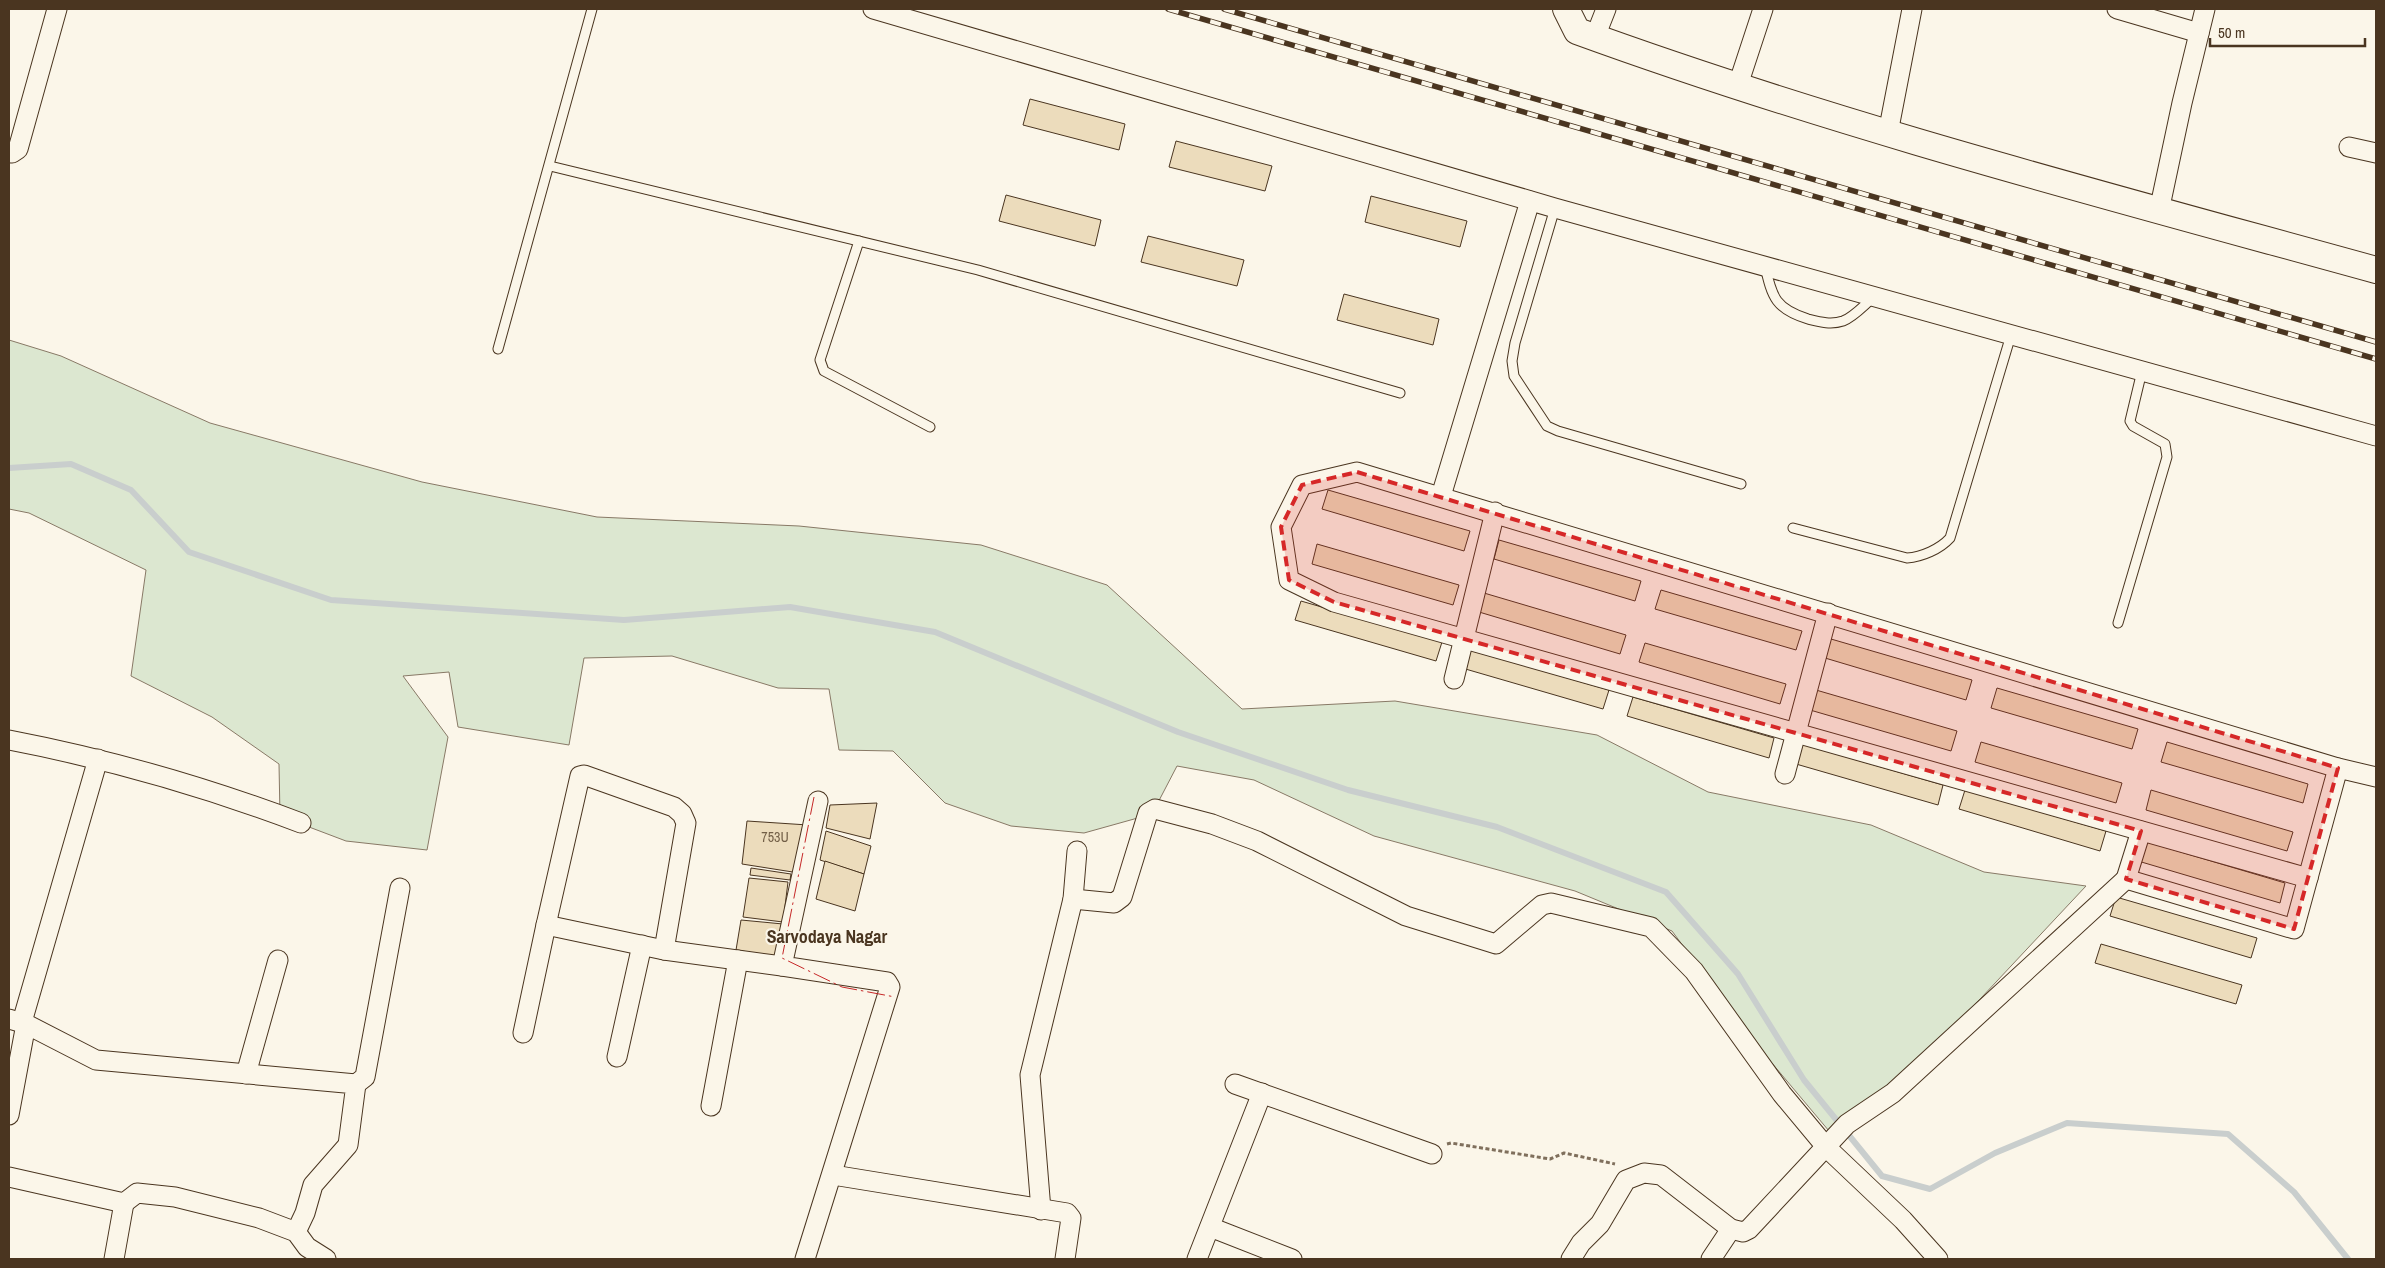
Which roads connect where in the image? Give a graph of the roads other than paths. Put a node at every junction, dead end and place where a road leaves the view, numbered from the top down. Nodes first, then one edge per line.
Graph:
1 (57, 9) edge
2 (592, 9) edge
3 (873, 9) edge
4 (1566, 9) edge
5 (1606, 9) edge
6 (1762, 9) edge
7 (1912, 9) edge
8 (2117, 9) edge
9 (2204, 9) edge
10 (2198, 33) junction
11 (1595, 37) junction
12 (1738, 85) junction
13 (1888, 133) junction
14 (2349, 147) dead end
15 (9, 152) edge
16 (2376, 153) edge
17 (550, 166) junction
18 (1530, 200) junction
19 (1554, 208) junction
20 (2159, 210) junction
21 (859, 241) junction
22 (1765, 266) junction
23 (2376, 270) edge
24 (1874, 296) junction
25 (2011, 335) junction
26 (498, 349) dead end
27 (2142, 371) junction
28 (1400, 393) dead end
29 (930, 427) dead end
30 (2376, 436) edge
31 (1741, 484) dead end
32 (1441, 496) junction
33 (1495, 512) junction
34 (1793, 528) dead end
35 (1828, 613) junction
36 (2118, 623) dead end
37 (1464, 639) junction
38 (1454, 679) dead end
39 (1796, 733) junction
40 (9, 740) edge
41 (98, 759) junction
42 (2338, 768) junction
43 (1785, 774) dead end
44 (2376, 777) edge
45 (818, 801) dead end
46 (301, 823) dead end
47 (2141, 831) junction
48 (1077, 851) dead end
49 (2308, 878) junction
50 (2126, 879) junction
51 (400, 888) dead end
52 (1073, 899) junction
53 (546, 925) junction
54 (642, 945) junction
55 (664, 950) junction
56 (278, 960) dead end
57 (738, 960) junction
58 (782, 966) junction
59 (19, 1022) edge
60 (523, 1033) dead end
61 (617, 1057) dead end
62 (246, 1074) junction
63 (356, 1084) junction
64 (1235, 1084) dead end
65 (1262, 1093) junction
66 (711, 1106) dead end
67 (9, 1115) edge
68 (1829, 1146) junction
69 (1432, 1154) road end
70 (833, 1175) junction
71 (9, 1177) edge
72 (124, 1203) junction
73 (1041, 1210) junction
74 (1210, 1227) junction
75 (1731, 1230) junction
76 (296, 1232) junction
77 (114, 1259) edge
78 (326, 1259) edge
79 (805, 1259) edge
80 (1065, 1259) edge
81 (1197, 1259) edge
82 (1292, 1259) edge
83 (1571, 1259) edge
84 (1711, 1259) edge
85 (1938, 1259) edge

1 - 15 street
2 - 17 lane
3 - 18 street
4 - 11 street
5 - 11 street
6 - 12 street
7 - 13 street
8 - 10 street
9 - 10 street
10 - 20 street
11 - 12 street
12 - 13 street
13 - 20 street
14 - 16 street
17 - 21 lane
17 - 26 lane
18 - 19 street
18 - 32 street
19 - 22 street
19 - 31 lane
20 - 23 street
21 - 28 lane
21 - 29 lane
22 - 24 street
22 - 24 lane
24 - 25 street
25 - 27 street
25 - 34 lane
27 - 30 street
27 - 36 lane
32 - 33 street
32 - 37 street
33 - 35 street
33 - 37 street
35 - 39 street
35 - 42 street
37 - 38 street
37 - 39 street
39 - 43 street
39 - 47 street
40 - 41 street
41 - 46 street
41 - 59 street
42 - 44 street
42 - 49 street
45 - 58 street
47 - 49 street
47 - 50 street
48 - 52 street
49 - 50 street
50 - 68 street
51 - 63 street
52 - 68 street
52 - 73 street
53 - 54 street
53 - 55 street
53 - 60 street
54 - 55 street
54 - 61 street
55 - 57 street
56 - 62 street
57 - 58 street
57 - 66 street
58 - 70 street
59 - 62 street
59 - 67 street
62 - 63 street
63 - 76 street
64 - 65 street
65 - 69 street
65 - 74 street
68 - 75 street
68 - 85 street
70 - 73 street
70 - 79 street
71 - 72 street
72 - 76 street
72 - 77 street
73 - 80 street
74 - 81 street
74 - 82 street
75 - 83 street
75 - 84 street
76 - 78 street

